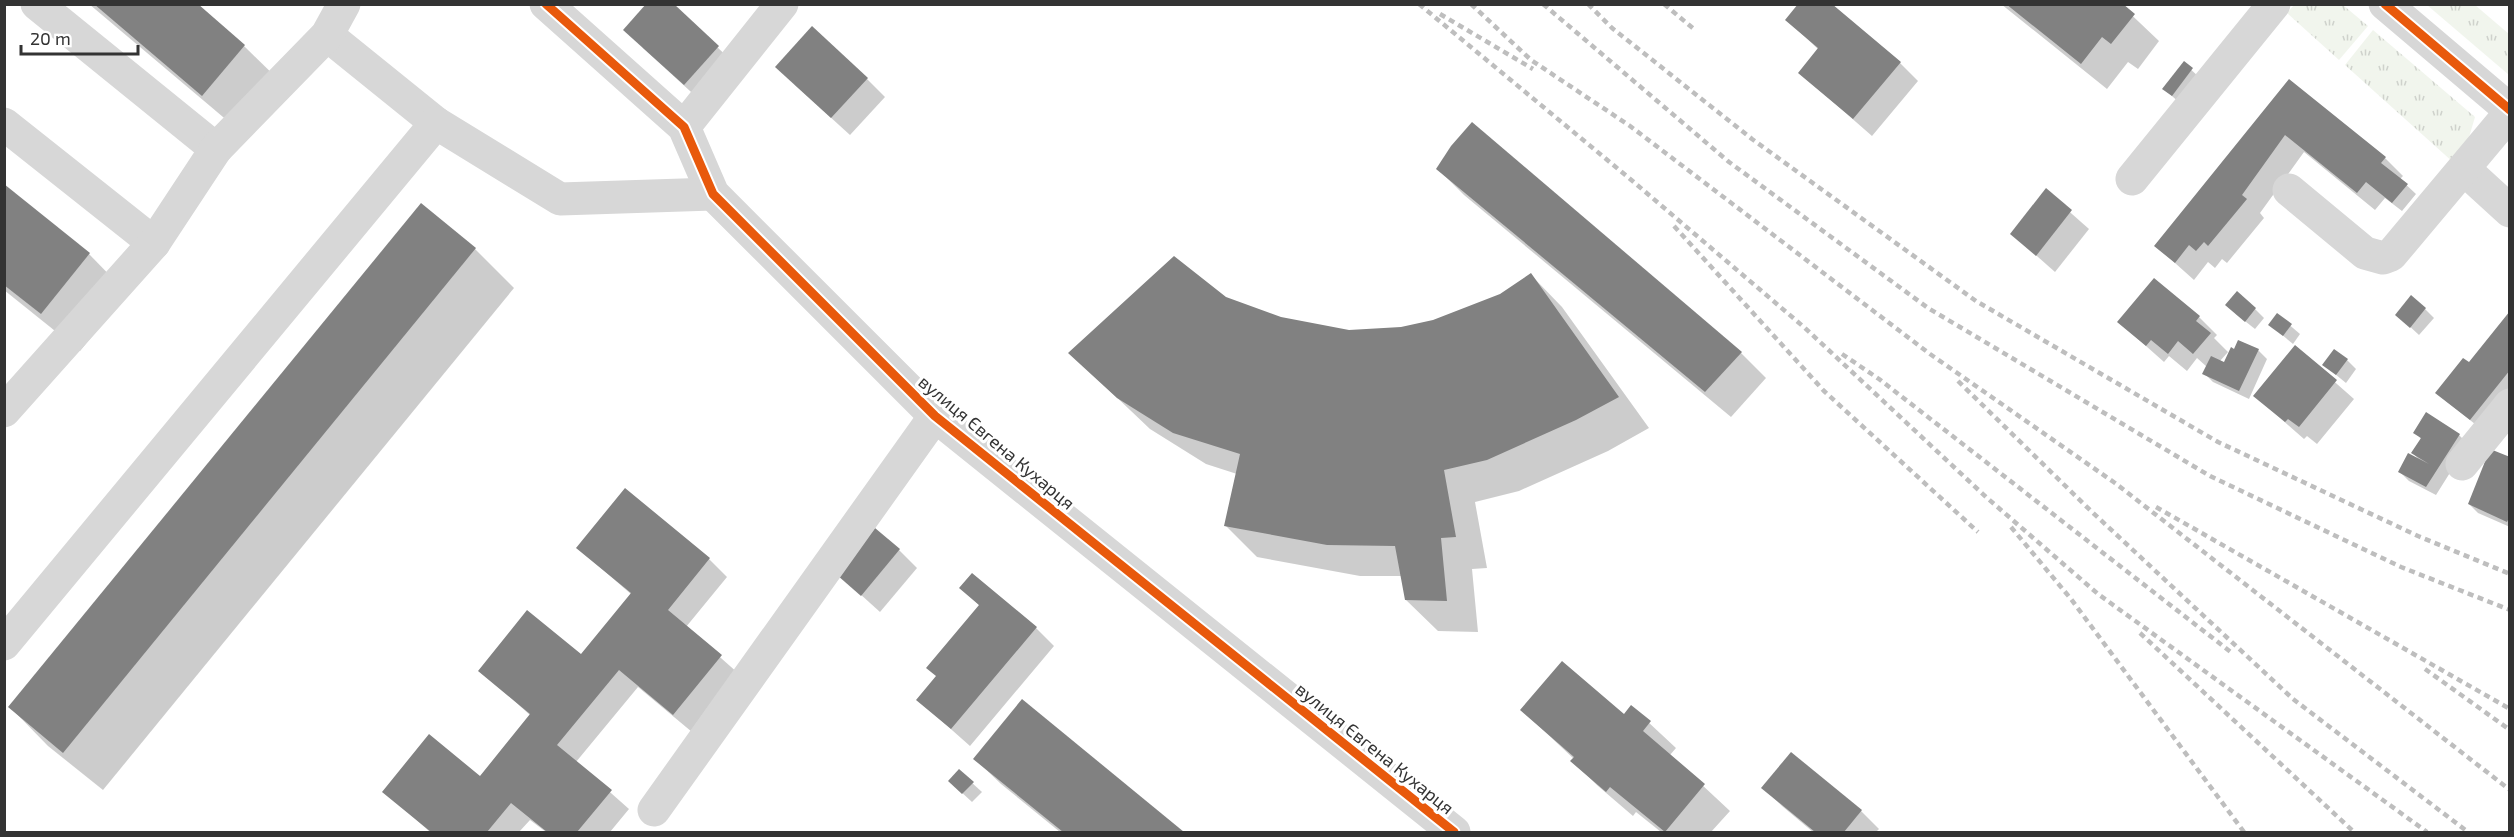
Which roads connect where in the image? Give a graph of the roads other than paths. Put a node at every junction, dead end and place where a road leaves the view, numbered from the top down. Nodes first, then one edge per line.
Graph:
1 (37, 4) edge
2 (344, 4) edge
3 (546, 4) edge
4 (782, 4) edge
5 (2274, 4) edge
6 (2385, 4) edge
7 (327, 35) junction
8 (2510, 111) edge
9 (436, 123) junction
10 (4, 124) edge
11 (684, 127) junction
12 (216, 149) junction
13 (2464, 169) junction
14 (2132, 179) dead end
15 (2289, 190) dead end
16 (713, 194) junction
17 (2510, 211) edge
18 (153, 243) junction
19 (2510, 405) edge
20 (4, 411) edge
21 (935, 416) junction
22 (2500, 434) edge
23 (2463, 464) dead end
24 (4, 644) edge
25 (654, 810) dead end
26 (1454, 832) edge

1 - 12 street
2 - 7 street
3 - 11 street, вулиця Євгена Кухарця
4 - 11 street
5 - 14 street
6 - 8 street
7 - 9 street
7 - 12 street
8 - 13 street
9 - 16 street
9 - 24 street
10 - 18 street
11 - 16 street, вулиця Євгена Кухарця
12 - 18 street
13 - 15 street
13 - 17 street
16 - 21 street, вулиця Євгена Кухарця
18 - 20 street
19 - 22 street
21 - 25 street
21 - 26 street, вулиця Євгена Кухарця
22 - 23 street

